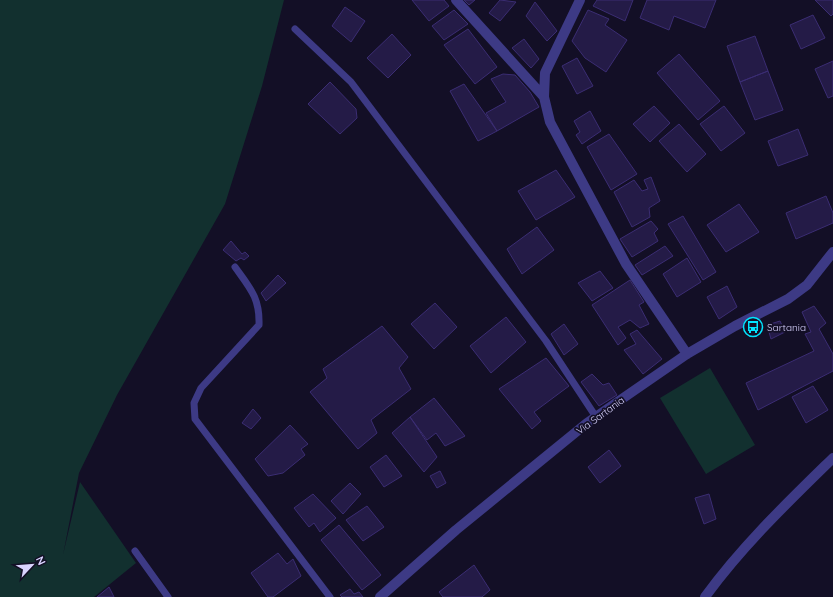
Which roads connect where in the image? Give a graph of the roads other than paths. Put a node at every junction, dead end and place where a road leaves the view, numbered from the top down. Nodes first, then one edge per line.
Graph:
1 (456, 0) edge
2 (580, 0) edge
3 (295, 29) dead end
4 (544, 97) junction
5 (833, 252) edge
6 (235, 267) dead end
7 (687, 354) junction
8 (596, 418) junction
9 (833, 458) edge
10 (135, 552) dead end
11 (168, 597) edge
12 (330, 597) edge
13 (380, 597) edge
14 (705, 597) edge

1 - 4 street
2 - 4 street
3 - 8 lane
4 - 7 street
5 - 7 street, Via Sartania
6 - 12 lane
7 - 8 street, Via Sartania
8 - 13 street, Via Sartania
9 - 14 street
10 - 11 lane

